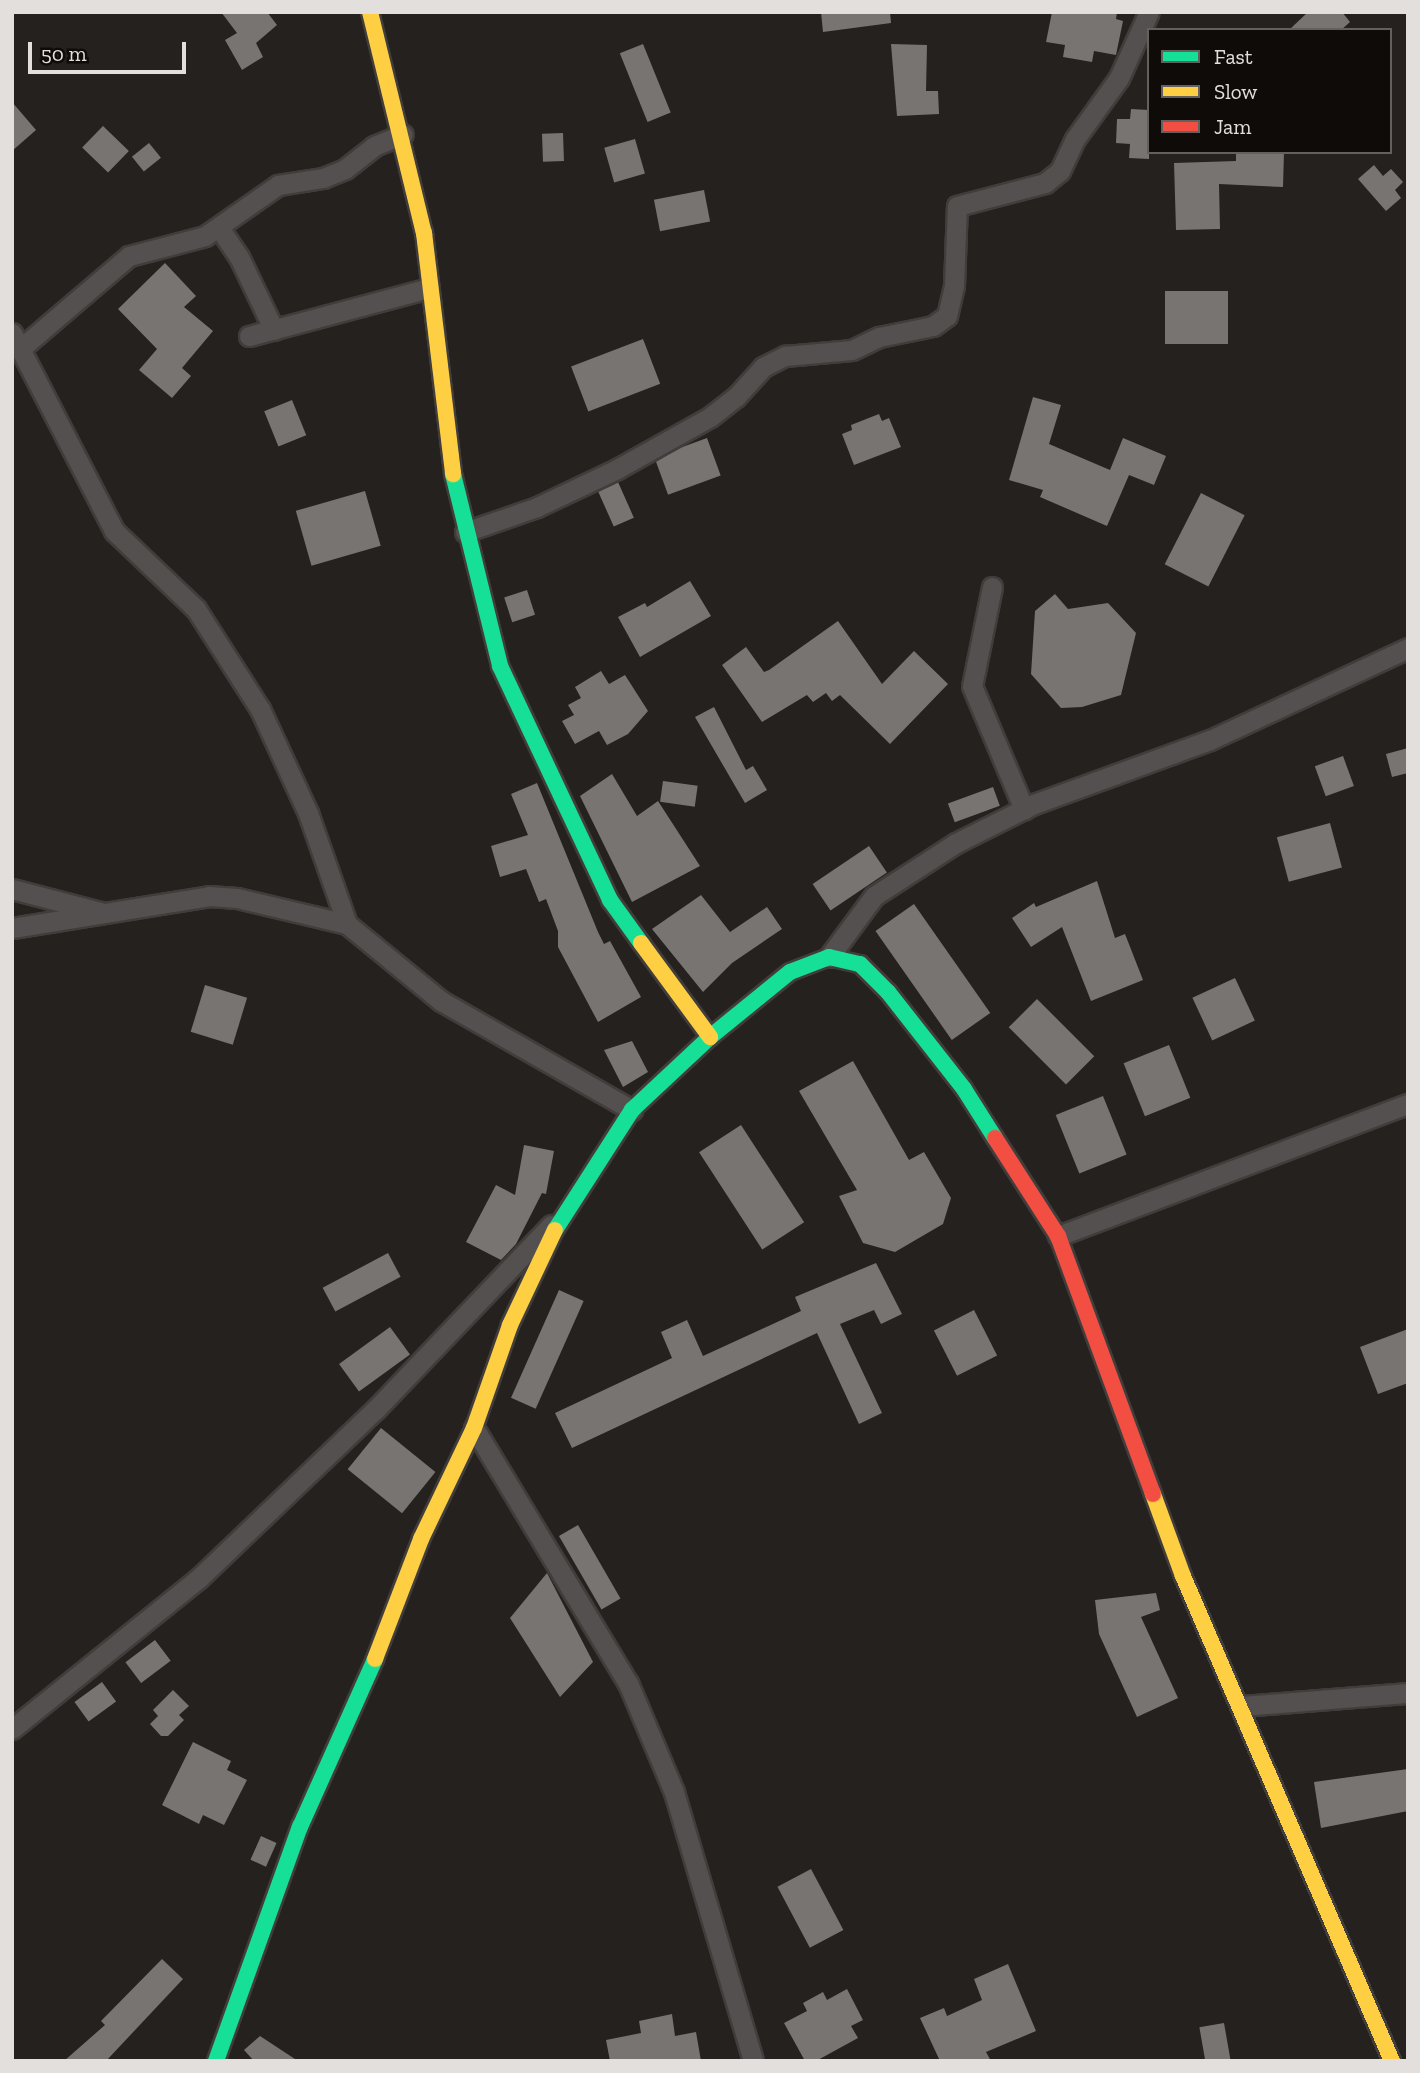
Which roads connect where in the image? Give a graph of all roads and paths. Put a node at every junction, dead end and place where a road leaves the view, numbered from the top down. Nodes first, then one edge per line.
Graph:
1 (370, 12) edge
2 (1149, 12) edge
3 (403, 134) junction
4 (220, 229) junction
5 (429, 288) junction
6 (274, 330) junction
7 (248, 336) dead end
8 (16, 341) edge
9 (465, 532) junction
10 (992, 587) dead end
11 (1408, 648) edge
12 (1024, 809) junction
13 (12, 889) edge
14 (111, 914) junction
15 (347, 924) junction
16 (12, 928) edge
17 (829, 957) junction
18 (710, 1037) junction
19 (1408, 1104) edge
20 (632, 1110) junction
21 (564, 1212) junction
22 (1058, 1236) junction
23 (474, 1428) junction
24 (1408, 1693) edge
25 (1242, 1706) junction
26 (12, 1729) edge
27 (746, 2055) edge
28 (216, 2061) edge
29 (1392, 2061) edge

1 - 3 street
2 - 9 street
3 - 4 street
3 - 5 street
4 - 6 street
4 - 8 street
5 - 6 street
5 - 9 street
6 - 7 street
8 - 15 street
9 - 18 street
10 - 12 street
11 - 12 street
12 - 17 street
13 - 14 street
14 - 15 street
14 - 16 street
15 - 20 street
17 - 18 street
17 - 22 street
18 - 20 street
19 - 22 street
20 - 21 street
21 - 23 street
21 - 26 street
22 - 25 street
23 - 27 street
23 - 28 street
24 - 25 street
25 - 29 street

